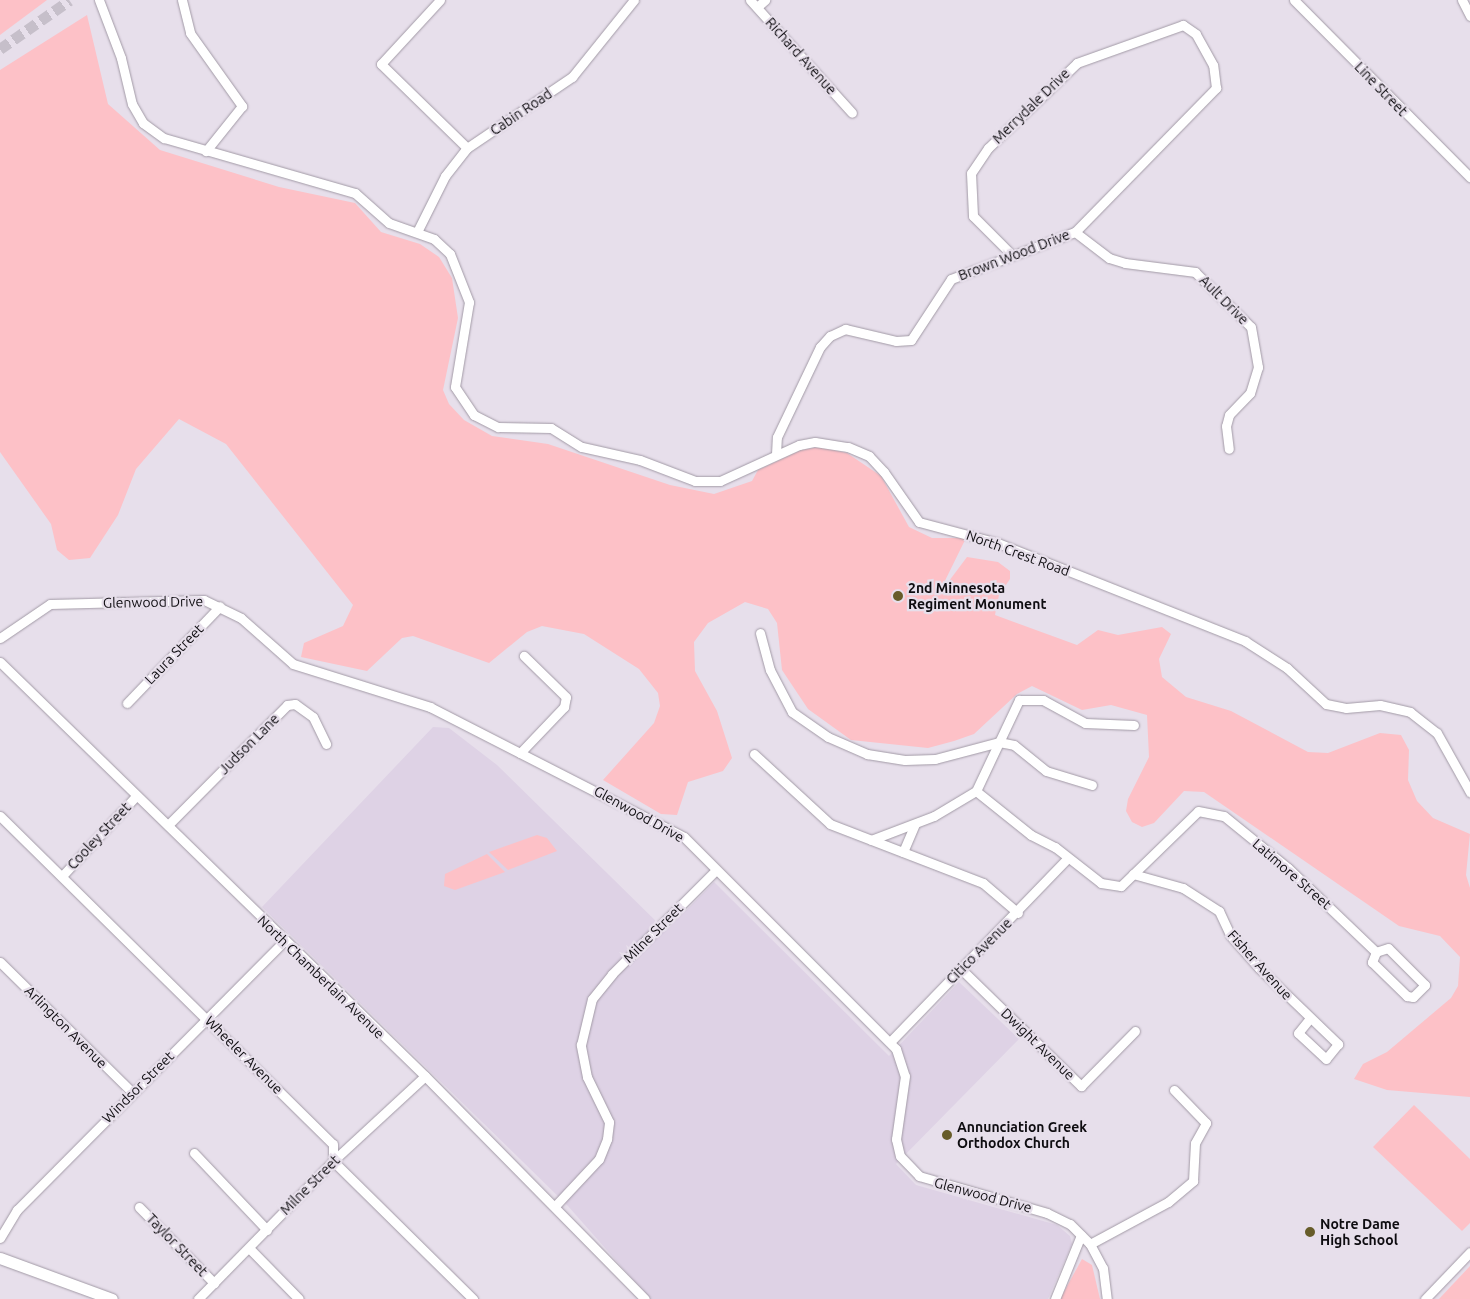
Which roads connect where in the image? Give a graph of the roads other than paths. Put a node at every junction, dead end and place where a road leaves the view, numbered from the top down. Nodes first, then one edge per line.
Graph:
1 (99, 0) edge
2 (182, 0) edge
3 (440, 0) edge
4 (634, 0) edge
5 (750, 0) edge
6 (765, 0) edge
7 (1294, 0) edge
8 (1462, 0) edge
9 (757, 7) junction
10 (1470, 16) edge
11 (1216, 88) joint
12 (852, 113) dead end
13 (467, 148) junction
14 (206, 151) junction
15 (1470, 177) edge
16 (418, 230) junction
17 (1075, 232) junction
18 (1012, 255) junction
19 (1229, 449) dead end
20 (776, 454) junction
21 (220, 606) junction
22 (760, 633) dead end
23 (0, 638) edge
24 (524, 656) dead end
25 (0, 662) edge
26 (127, 703) dead end
27 (1134, 725) dead end
28 (999, 742) junction
29 (326, 744) dead end
30 (520, 753) junction
31 (754, 754) dead end
32 (1092, 786) dead end
33 (976, 791) junction
34 (1470, 792) edge
35 (136, 796) junction
36 (0, 816) edge
37 (915, 824) junction
38 (168, 825) junction
39 (871, 840) junction
40 (903, 852) junction
41 (1067, 859) junction
42 (716, 870) junction
43 (1133, 874) junction
44 (62, 876) junction
45 (1018, 912) junction
46 (283, 942) junction
47 (1376, 952) junction
48 (0, 962) edge
49 (961, 969) junction
50 (207, 1018) junction
51 (1310, 1018) junction
52 (1135, 1031) dead end
53 (890, 1042) junction
54 (425, 1076) junction
55 (1174, 1090) dead end
56 (132, 1092) junction
57 (194, 1153) dead end
58 (333, 1162) junction
59 (139, 1206) dead end
60 (555, 1206) junction
61 (266, 1230) junction
62 (1081, 1235) junction
63 (0, 1238) edge
64 (1090, 1244) junction
65 (249, 1248) junction
66 (1470, 1252) edge
67 (0, 1258) edge
68 (214, 1283) junction
69 (640, 1298) edge
70 (112, 1299) edge
71 (198, 1299) edge
72 (299, 1299) edge
73 (473, 1299) edge
74 (1055, 1299) edge
75 (1107, 1299) edge
76 (1425, 1299) edge

1 - 14 street, North Crest Road
2 - 14 street
3 - 13 street
4 - 13 street, Cabin Road
5 - 9 street, Richard Avenue
6 - 9 street
7 - 15 street, Line Street
8 - 10 street
9 - 12 street, Richard Avenue
11 - 17 street, Brown Wood Drive
11 - 18 street, Merrydale Drive
13 - 16 street, Cabin Road
14 - 16 street, North Crest Road
16 - 20 street, North Crest Road
17 - 18 street, Brown Wood Drive
17 - 19 street, Ault Drive
18 - 20 street, Brown Wood Drive
20 - 34 street, North Crest Road
21 - 23 street, Glenwood Drive
21 - 26 street, Laura Street
21 - 30 street, Glenwood Drive
22 - 28 street
24 - 30 street
25 - 35 street, North Chamberlain Avenue
27 - 28 street
28 - 32 street
28 - 33 street
29 - 38 street, Judson Lane
30 - 42 street, Glenwood Drive
31 - 39 street
33 - 37 street
33 - 41 street
35 - 38 street, North Chamberlain Avenue
35 - 44 street, Cooley Street
36 - 44 street, Wheeler Avenue
37 - 39 street
37 - 40 street
38 - 46 street, North Chamberlain Avenue
39 - 40 street
40 - 45 street
41 - 43 street
41 - 45 street, Citico Avenue
42 - 53 street, Glenwood Drive
42 - 60 street, Milne Street
43 - 47 street, Latimore Street
43 - 51 street, Fisher Avenue
44 - 50 street, Wheeler Avenue
45 - 49 street, Citico Avenue
46 - 50 street, Windsor Street
46 - 54 street, North Chamberlain Avenue
47 - 47 street, Latimore Street
48 - 56 street, Arlington Avenue
49 - 52 street, Dwight Avenue
49 - 53 street, Citico Avenue
50 - 56 street, Windsor Street
50 - 58 street, Wheeler Avenue
51 - 51 street, Fisher Avenue
53 - 62 street, Glenwood Drive
54 - 58 street, Milne Street
54 - 60 street, North Chamberlain Avenue
55 - 64 street
56 - 63 street, Windsor Street
57 - 61 street
58 - 61 street, Milne Street
58 - 73 street
59 - 68 street, Taylor Street
60 - 69 street, North Chamberlain Avenue
61 - 65 street, Milne Street
62 - 64 street, Glenwood Drive
62 - 74 street
64 - 75 street, Glenwood Drive
65 - 68 street, Milne Street
65 - 72 street
66 - 76 street
67 - 70 main road
68 - 71 street, Milne Street

